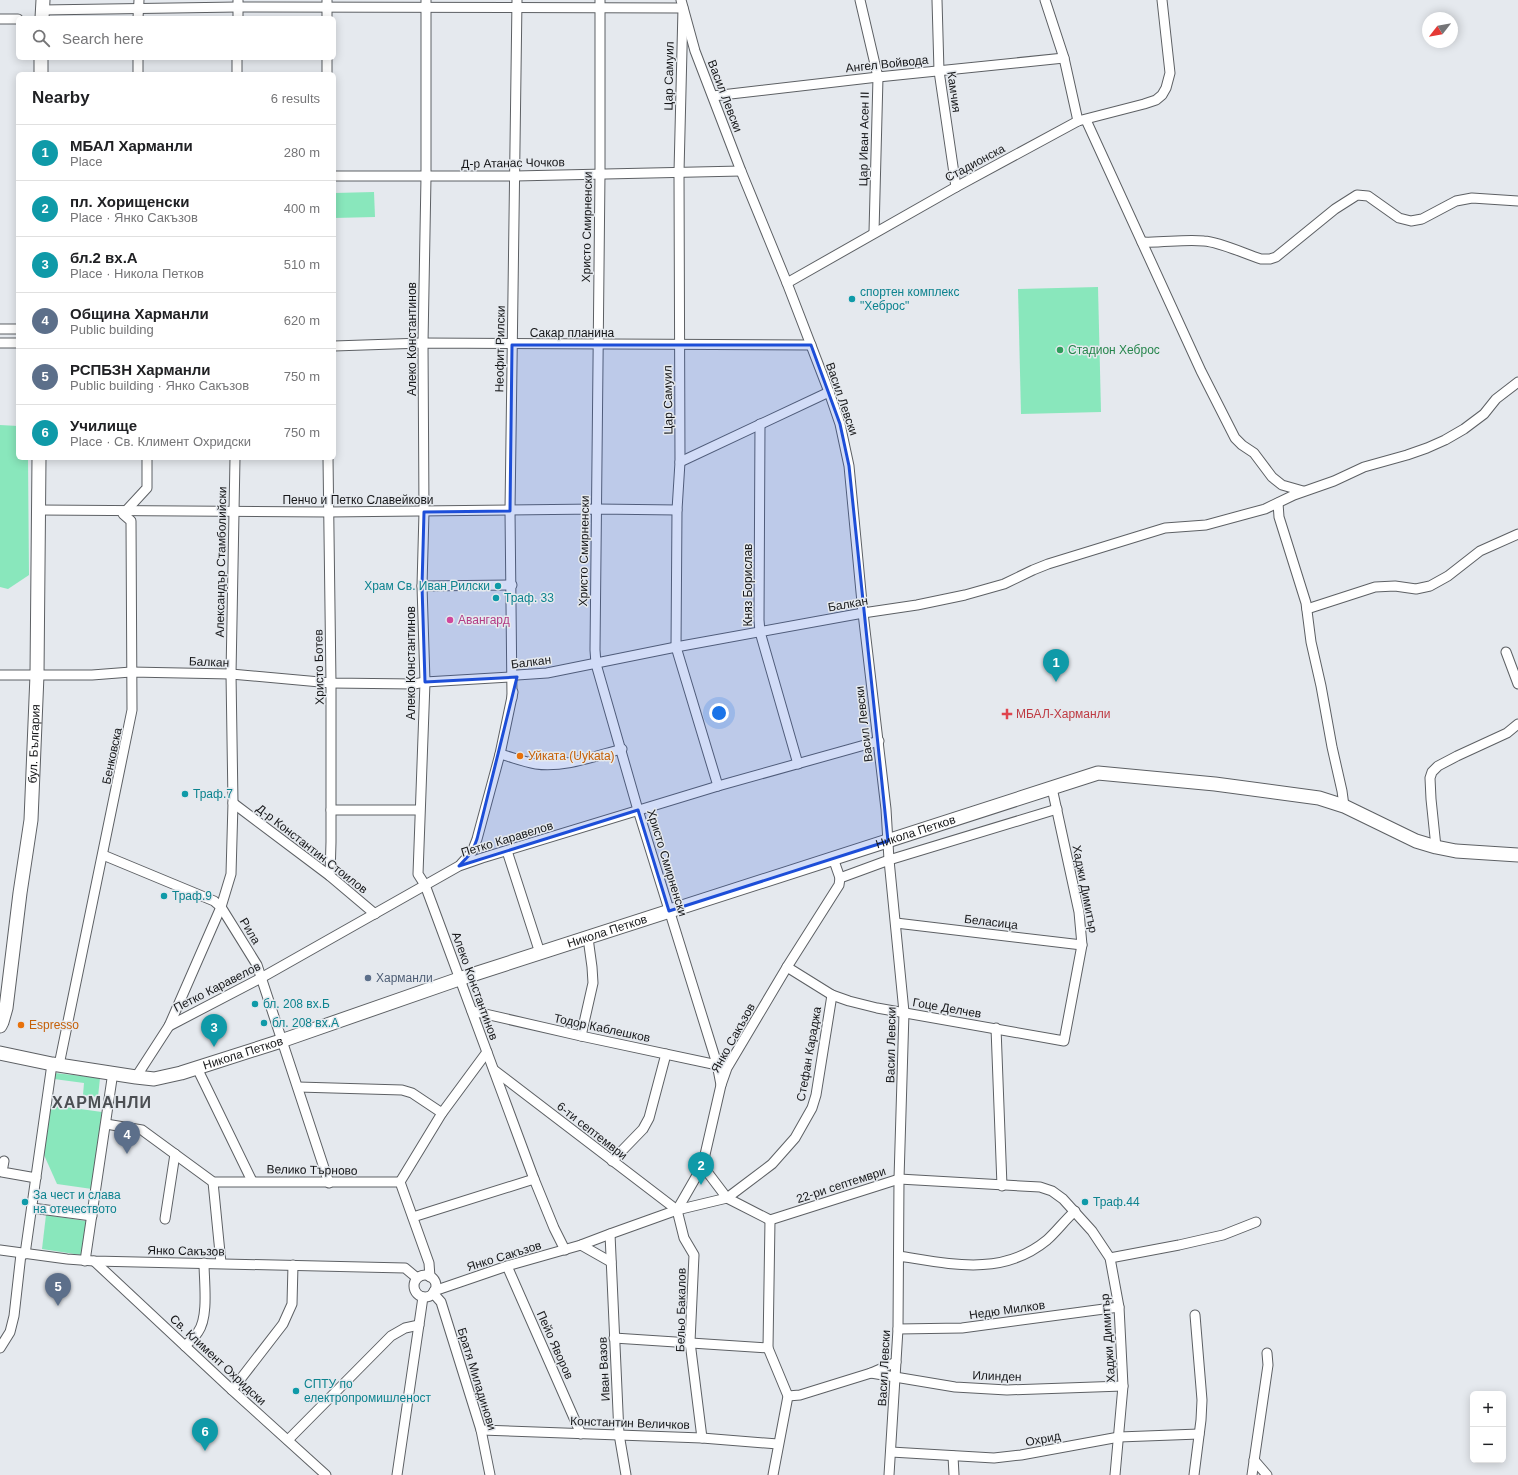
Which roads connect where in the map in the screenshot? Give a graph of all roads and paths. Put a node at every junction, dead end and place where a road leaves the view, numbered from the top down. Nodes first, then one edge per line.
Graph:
1 (860, 0) edge
2 (937, 0) edge
3 (1046, 0) edge
4 (1155, 0) edge
5 (1162, 0) edge
6 (327, 3) edge
7 (517, 3) edge
8 (238, 4) edge
9 (426, 4) edge
10 (600, 4) edge
11 (682, 4) edge
12 (42, 9) edge
13 (138, 9) edge
14 (238, 16) edge
15 (327, 16) edge
16 (16, 18) edge
17 (0, 19) edge
18 (1064, 58) junction
19 (41, 60) edge
20 (138, 60) edge
21 (237, 60) edge
22 (327, 60) edge
23 (939, 71) junction
24 (41, 72) edge
25 (138, 72) edge
26 (237, 72) edge
27 (327, 72) edge
28 (878, 77) junction
29 (713, 96) junction
30 (1082, 120) junction
31 (741, 171) junction
32 (679, 172) junction
33 (600, 173) junction
34 (336, 176) edge
35 (515, 176) junction
36 (426, 177) junction
37 (956, 187) junction
38 (1518, 201) edge
39 (874, 232) junction
40 (1142, 242) junction
41 (787, 283) junction
42 (0, 329) edge
43 (16, 329) edge
44 (0, 343) edge
45 (16, 343) edge
46 (423, 344) junction
47 (512, 345) junction
48 (598, 345) junction
49 (679, 345) junction
50 (811, 345) junction
51 (336, 346) edge
52 (1518, 382) edge
53 (829, 392) junction
54 (760, 424) junction
55 (38, 460) edge
56 (147, 460) edge
57 (235, 460) edge
58 (328, 460) edge
59 (680, 462) junction
60 (1303, 492) junction
61 (1278, 503) junction
62 (597, 509) junction
63 (39, 510) junction
64 (510, 510) junction
65 (677, 510) junction
66 (125, 511) junction
67 (235, 512) junction
68 (328, 512) junction
69 (424, 512) junction
70 (1518, 534) edge
71 (512, 585) junction
72 (422, 586) junction
73 (1307, 609) junction
74 (863, 613) junction
75 (760, 632) junction
76 (676, 647) junction
77 (1506, 652) dead end
78 (596, 664) junction
79 (131, 672) junction
80 (230, 674) junction
81 (0, 675) edge
82 (37, 675) junction
83 (514, 676) junction
84 (425, 682) junction
85 (331, 683) junction
86 (1518, 684) edge
87 (1518, 724) edge
88 (879, 740) junction
89 (622, 749) junction
90 (500, 754) junction
91 (798, 764) junction
92 (718, 786) junction
93 (1052, 788) junction
94 (233, 803) junction
95 (1344, 806) junction
96 (1057, 809) junction
97 (331, 810) junction
98 (420, 810) junction
99 (638, 810) junction
100 (888, 841) junction
101 (1436, 848) junction
102 (507, 851) junction
103 (103, 855) junction
104 (1518, 855) edge
105 (833, 858) junction
106 (889, 860) junction
107 (460, 866) junction
108 (330, 876) junction
109 (840, 878) junction
110 (425, 885) junction
111 (221, 907) junction
112 (670, 911) junction
113 (376, 914) junction
114 (896, 923) junction
115 (588, 938) junction
116 (1082, 945) junction
117 (540, 953) junction
118 (787, 967) junction
119 (261, 978) junction
120 (459, 979) junction
121 (832, 995) junction
122 (472, 1011) junction
123 (904, 1012) junction
124 (0, 1026) edge
125 (169, 1026) junction
126 (996, 1028) junction
127 (581, 1036) junction
128 (281, 1041) junction
129 (1064, 1041) joint
130 (487, 1052) junction
131 (0, 1053) edge
132 (666, 1054) junction
133 (56, 1064) junction
134 (717, 1064) junction
135 (197, 1068) junction
136 (727, 1068) junction
137 (493, 1069) junction
138 (113, 1072) junction
139 (136, 1077) junction
140 (721, 1085) junction
141 (298, 1087) junction
142 (442, 1113) junction
143 (106, 1124) junction
144 (176, 1154) junction
145 (4, 1161) dead end
146 (612, 1161) junction
147 (702, 1165) junction
148 (36, 1178) junction
149 (534, 1179) junction
150 (899, 1179) junction
151 (252, 1181) junction
152 (213, 1182) junction
153 (400, 1182) junction
154 (329, 1183) junction
155 (1002, 1186) junction
156 (727, 1198) junction
157 (32, 1208) junction
158 (677, 1210) junction
159 (1075, 1211) junction
160 (92, 1216) junction
161 (413, 1216) junction
162 (165, 1219) dead end
163 (770, 1220) junction
164 (1256, 1222) dead end
165 (610, 1234) junction
166 (581, 1245) junction
167 (0, 1250) edge
168 (566, 1250) junction
169 (23, 1254) junction
170 (900, 1256) junction
171 (1110, 1258) junction
172 (90, 1261) junction
173 (611, 1262) junction
174 (204, 1263) junction
175 (221, 1263) junction
176 (293, 1265) junction
177 (507, 1266) junction
178 (430, 1277) junction
179 (418, 1278) junction
180 (433, 1292) junction
181 (423, 1296) junction
182 (1119, 1307) junction
183 (1195, 1315) dead end
184 (419, 1325) junction
185 (898, 1330) junction
186 (614, 1338) junction
187 (690, 1342) junction
188 (185, 1346) junction
189 (0, 1348) edge
190 (768, 1348) junction
191 (1267, 1353) dead end
192 (896, 1362) junction
193 (870, 1373) junction
194 (896, 1377) junction
195 (1123, 1386) junction
196 (232, 1390) junction
197 (788, 1396) junction
198 (481, 1430) junction
199 (581, 1434) junction
200 (619, 1434) junction
201 (1199, 1434) junction
202 (1119, 1437) junction
203 (702, 1438) junction
204 (288, 1440) junction
205 (778, 1444) junction
206 (891, 1452) junction
207 (953, 1456) junction
208 (1254, 1460) junction
209 (326, 1475) edge
210 (397, 1475) edge
211 (490, 1475) edge
212 (626, 1475) edge
213 (773, 1475) edge
214 (889, 1475) edge
215 (954, 1475) edge
216 (1115, 1475) edge
217 (1194, 1475) edge
218 (1252, 1475) edge
219 (1267, 1475) edge

1 - 28 street, Цар Иван Асен II
2 - 23 street, Камчия
3 - 18 street
4 - 5 street
5 - 30 street, Стадионска
6 - 8 street
6 - 9 street
6 - 15 street
7 - 9 street
7 - 10 street
7 - 35 street, Неофит Рилски
8 - 13 street
8 - 14 street
9 - 36 street, Алеко Константинов
10 - 11 street
10 - 33 street, Христо Смирненски
11 - 29 street, Васил Левски
11 - 32 street, Цар Самуил
12 - 13 street
16 - 17 street
18 - 23 street, Ангел Войвода
18 - 30 street
19 - 24 street
20 - 25 street
21 - 26 street
22 - 27 street
23 - 28 street, Ангел Войвода
23 - 37 street, Камчия
28 - 29 street, Ангел Войвода
28 - 39 street, Цар Иван Асен II
29 - 31 street, Васил Левски
30 - 37 street, Стадионска
30 - 40 street
31 - 32 street, Д-р Атанас Чочков
31 - 41 street, Васил Левски
32 - 33 street, Д-р Атанас Чочков
32 - 49 street, Цар Самуил
33 - 35 street, Д-р Атанас Чочков
33 - 48 street, Христо Смирненски
34 - 36 street, Д-р Атанас Чочков
35 - 36 street, Д-р Атанас Чочков
35 - 47 street, Неофит Рилски
36 - 46 street, Алеко Константинов
37 - 39 street, Стадионска
38 - 40 street
39 - 41 street, Стадионска
40 - 60 street
41 - 50 street, Васил Левски
42 - 43 street
44 - 45 street
46 - 47 street, Сакар планина
46 - 51 street, Сакар планина
46 - 69 street, Алеко Константинов
47 - 48 street, Сакар планина
47 - 64 street, Неофит Рилски
48 - 49 street, Сакар планина
48 - 62 street, Христо Смирненски
49 - 50 street, Сакар планина
49 - 59 street, Цар Самуил
50 - 53 street, Васил Левски
52 - 60 street, Балкан
53 - 54 street
53 - 74 street, Васил Левски
54 - 59 street
54 - 75 street, Княз Борислав
55 - 63 street, бул. България
56 - 66 street
57 - 67 street, Александър Стамболийски
58 - 68 street, Христо Ботев
59 - 65 street, Цар Самуил
60 - 61 street, Балкан
61 - 73 street
61 - 74 street, Балкан
62 - 64 street, Пенчо и Петко Славейкови
62 - 65 street, Пенчо и Петко Славейкови
62 - 78 street, Христо Смирненски
63 - 66 street, Пенчо и Петко Славейкови
63 - 82 street, бул. България
64 - 69 street, Пенчо и Петко Славейкови
64 - 71 street, Неофит Рилски
65 - 76 street, Цар Самуил
66 - 67 street, Пенчо и Петко Славейкови
66 - 79 street, Бенковска
67 - 68 street, Пенчо и Петко Славейкови
67 - 80 street, Александър Стамболийски
68 - 69 street, Пенчо и Петко Славейкови
68 - 85 street, Христо Ботев
69 - 72 street, Алеко Константинов
70 - 73 street
71 - 72 street
71 - 83 street, Неофит Рилски
72 - 84 street, Алеко Константинов
73 - 95 street
74 - 75 street, Балкан
74 - 88 street, Васил Левски
75 - 76 street, Балкан
75 - 91 street, Княз Борислав
76 - 78 street, Балкан
76 - 92 street, Цар Самуил
77 - 86 street
78 - 83 street, Балкан
78 - 89 street, Христо Смирненски
79 - 80 street, Балкан
79 - 82 street, Балкан
79 - 103 street, Бенковска
80 - 85 street, Балкан
80 - 94 street, Александър Стамболийски
81 - 82 street, Балкан
82 - 124 street, бул. България
83 - 84 street, Балкан
83 - 90 street, Неофит Рилски
84 - 85 street, Балкан
84 - 98 street, Алеко Константинов
85 - 97 street, Христо Ботев
87 - 101 street
88 - 91 street, Петко Каравелов
88 - 100 street, Васил Левски
89 - 90 street
89 - 99 street, Христо Смирненски
90 - 107 street, Неофит Рилски
91 - 92 street, Петко Каравелов
92 - 99 street, Петко Каравелов
93 - 95 street, Никола Петков
93 - 96 street, Хаджи Димитър
93 - 100 street, Никола Петков
94 - 108 street, Д-р Константин Стоилов
94 - 111 street, Александър Стамболийски
95 - 101 street, Никола Петков
96 - 106 street
96 - 116 street, Хаджи Димитър
97 - 98 street
97 - 108 street, Христо Ботев
98 - 110 street, Алеко Константинов
99 - 102 street, Петко Каравелов
99 - 112 street, Христо Смирненски
100 - 105 street, Никола Петков
100 - 106 street, Васил Левски
101 - 104 street, Никола Петков
102 - 107 street, Петко Каравелов
102 - 117 street
103 - 111 street, Рила
103 - 133 street, Бенковска
105 - 109 street
105 - 112 street, Никола Петков
106 - 109 street
106 - 114 street, Васил Левски
107 - 110 street, Петко Каравелов
108 - 113 street, Д-р Константин Стоилов
109 - 118 street, Янко Сакъзов
110 - 113 street, Петко Каравелов
110 - 120 street, Алеко Константинов
111 - 119 street, Рила
111 - 125 street, Александър Стамболийски
112 - 115 street, Никола Петков
112 - 134 street, Христо Смирненски
113 - 119 street, Петко Каравелов
114 - 116 street, Беласица
114 - 123 street, Васил Левски
115 - 117 street, Никола Петков
115 - 127 street
116 - 129 street, Хаджи Димитър
117 - 120 street, Никола Петков
118 - 121 street, Гоце Делчев
118 - 136 street, Янко Сакъзов
119 - 125 street, Петко Каравелов
119 - 128 street, Рила
120 - 122 street, Алеко Константинов
120 - 128 street, Никола Петков
121 - 123 street, Гоце Делчев
121 - 156 street, Стефан Караджа
122 - 127 street, Тодор Каблешков
122 - 130 street, Алеко Константинов
123 - 126 street, Гоце Делчев
123 - 150 street, Васил Левски
125 - 139 street, Александър Стамболийски
126 - 129 street, Гоце Делчев
126 - 155 street
127 - 132 street, Тодор Каблешков
128 - 135 street, Никола Петков
128 - 141 street, Рила
130 - 137 street, Алеко Константинов
130 - 142 street
131 - 133 street, Никола Петков
132 - 134 street, Тодор Каблешков
132 - 146 street
133 - 138 street, Никола Петков
133 - 148 street, Бенковска
134 - 136 street, Тодор Каблешков
134 - 140 street, Христо Смирненски
135 - 139 street, Никола Петков
135 - 151 street
136 - 140 street, Янко Сакъзов
137 - 146 street, 6-ти септември
137 - 149 street, Алеко Константинов
138 - 139 street, Никола Петков
138 - 143 street
140 - 147 street, Янко Сакъзов
141 - 142 street
141 - 154 street, Рила
142 - 153 street
143 - 144 street
143 - 160 street
144 - 152 street
144 - 162 street
145 - 148 street
146 - 158 street, 6-ти септември
147 - 156 street
147 - 158 street, Янко Сакъзов
148 - 157 street, Бенковска
149 - 161 street
149 - 168 street, Алеко Константинов
150 - 155 street, 22-ри септември
150 - 163 street, 22-ри септември
150 - 170 street, Васил Левски
151 - 152 street, Велико Търново
151 - 154 street, Велико Търново
152 - 175 street
153 - 154 street, Велико Търново
153 - 161 street
155 - 159 street, 22-ри септември
156 - 158 street, Стефан Караджа
156 - 163 street
157 - 160 street
157 - 169 street, Бенковска
158 - 165 street, Янко Сакъзов
158 - 187 street, Бельо Бакалов
159 - 170 street
159 - 171 street, Хаджи Димитър
160 - 172 street
161 - 178 street
163 - 190 street
164 - 171 street
165 - 166 street, Янко Сакъзов
165 - 173 street, Иван Вазов
166 - 168 street, Янко Сакъзов
166 - 173 street
167 - 169 street, Янко Сакъзов
168 - 177 street, Янко Сакъзов
169 - 172 street, Янко Сакъзов
169 - 189 street, Бенковска
170 - 185 street, Васил Левски
171 - 182 street, Хаджи Димитър
172 - 174 street, Янко Сакъзов
172 - 188 street, Св. Климент Охридски
173 - 186 street, Иван Вазов
174 - 175 street, Янко Сакъзов
174 - 188 street
175 - 176 street, Янко Сакъзов
176 - 179 street, Янко Сакъзов
176 - 196 street
177 - 180 street, Янко Сакъзов
177 - 199 street, Пейо Яворов
178 - 179 street
178 - 180 street
179 - 181 street
180 - 181 street
180 - 198 street, Братя Миладинови
181 - 184 street
182 - 185 street, Недю Милков
182 - 195 street, Хаджи Димитър
183 - 201 street
184 - 204 street
184 - 210 street
185 - 192 street, Васил Левски
186 - 187 street
186 - 200 street, Иван Вазов
187 - 190 street
187 - 203 street, Бельо Бакалов
188 - 196 street, Св. Климент Охридски
190 - 197 street
191 - 208 street
192 - 193 street, Илинден
192 - 194 street, Васил Левски
193 - 194 street, Илинден
193 - 197 street, Илинден
194 - 195 street, Илинден
194 - 206 street, Васил Левски
195 - 202 street, Хаджи Димитър
196 - 204 street, Св. Климент Охридски
197 - 205 street
198 - 199 street, Константин Величков
198 - 211 street, Братя Миладинови
199 - 200 street, Константин Величков
200 - 203 street, Константин Величков
200 - 212 street, Иван Вазов
201 - 202 street, Охрид
201 - 217 street
202 - 207 street, Охрид
202 - 216 street, Хаджи Димитър
203 - 205 street, Константин Величков
204 - 209 street, Св. Климент Охридски
205 - 213 street
206 - 207 street, Охрид
206 - 214 street, Васил Левски
207 - 215 street
208 - 218 street
208 - 219 street

